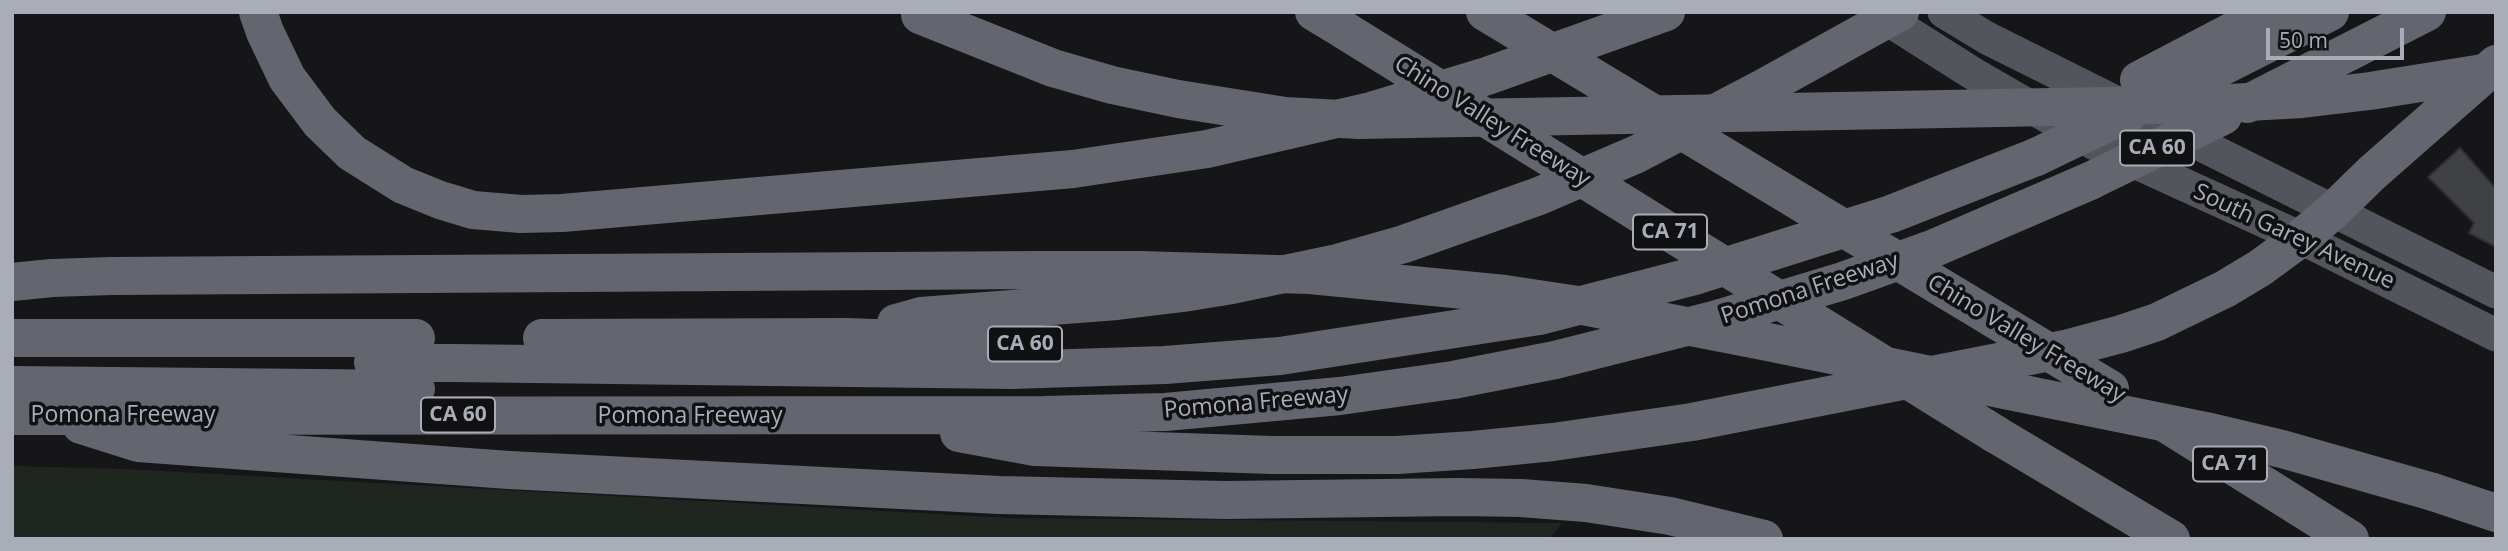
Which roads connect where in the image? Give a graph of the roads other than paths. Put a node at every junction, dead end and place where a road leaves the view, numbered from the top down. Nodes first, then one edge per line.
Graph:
1 (258, 12) edge
2 (1485, 12) edge
3 (1536, 12) edge
4 (1666, 12) edge
5 (1944, 12) edge
6 (2269, 12) edge
7 (2330, 12) edge
8 (2380, 12) edge
9 (2427, 12) edge
10 (917, 14) edge
11 (1887, 15) edge
12 (1329, 21) edge
13 (2496, 64) edge
14 (2496, 71) edge
15 (2182, 99) junction
16 (1702, 143) junction
17 (2051, 162) junction
18 (2334, 210) junction
19 (2301, 238) junction
20 (12, 282) edge
21 (2496, 292) edge
22 (2494, 334) edge
23 (12, 338) edge
24 (847, 338) junction
25 (12, 362) edge
26 (12, 385) edge
27 (29, 415) edge
28 (871, 416) junction
29 (2054, 470) junction
30 (2496, 513) edge
31 (1764, 539) edge
32 (2130, 539) edge
33 (2171, 539) edge
34 (2350, 539) edge

1 - 4 highway
2 - 16 highway, Chino Valley Freeway / CA 71, bridge
3 - 16 highway, bridge
5 - 18 main road, South Garey Avenue
6 - 15 highway, Pomona Freeway / CA 60
7 - 15 highway
8 - 15 highway
9 - 15 highway, Pomona Freeway / CA 60
10 - 14 highway, bridge
11 - 19 main road, South Garey Avenue
11 - 24 highway
12 - 29 highway, Chino Valley Freeway / CA 71, bridge
13 - 18 highway
15 - 17 highway, Pomona Freeway / CA 60, bridge
15 - 17 highway, Pomona Freeway / CA 60, bridge
16 - 34 highway, Chino Valley Freeway / CA 71, bridge
17 - 24 highway, Pomona Freeway / CA 60
17 - 25 highway
17 - 26 highway
17 - 28 highway, Pomona Freeway / CA 60
18 - 19 highway
18 - 21 main road, South Garey Avenue
19 - 22 main road, South Garey Avenue
19 - 28 highway
20 - 30 highway, bridge
23 - 24 highway, Pomona Freeway / CA 60
27 - 28 highway, Pomona Freeway / CA 60
27 - 31 highway
29 - 32 highway
29 - 33 highway, Chino Valley Freeway / CA 71

